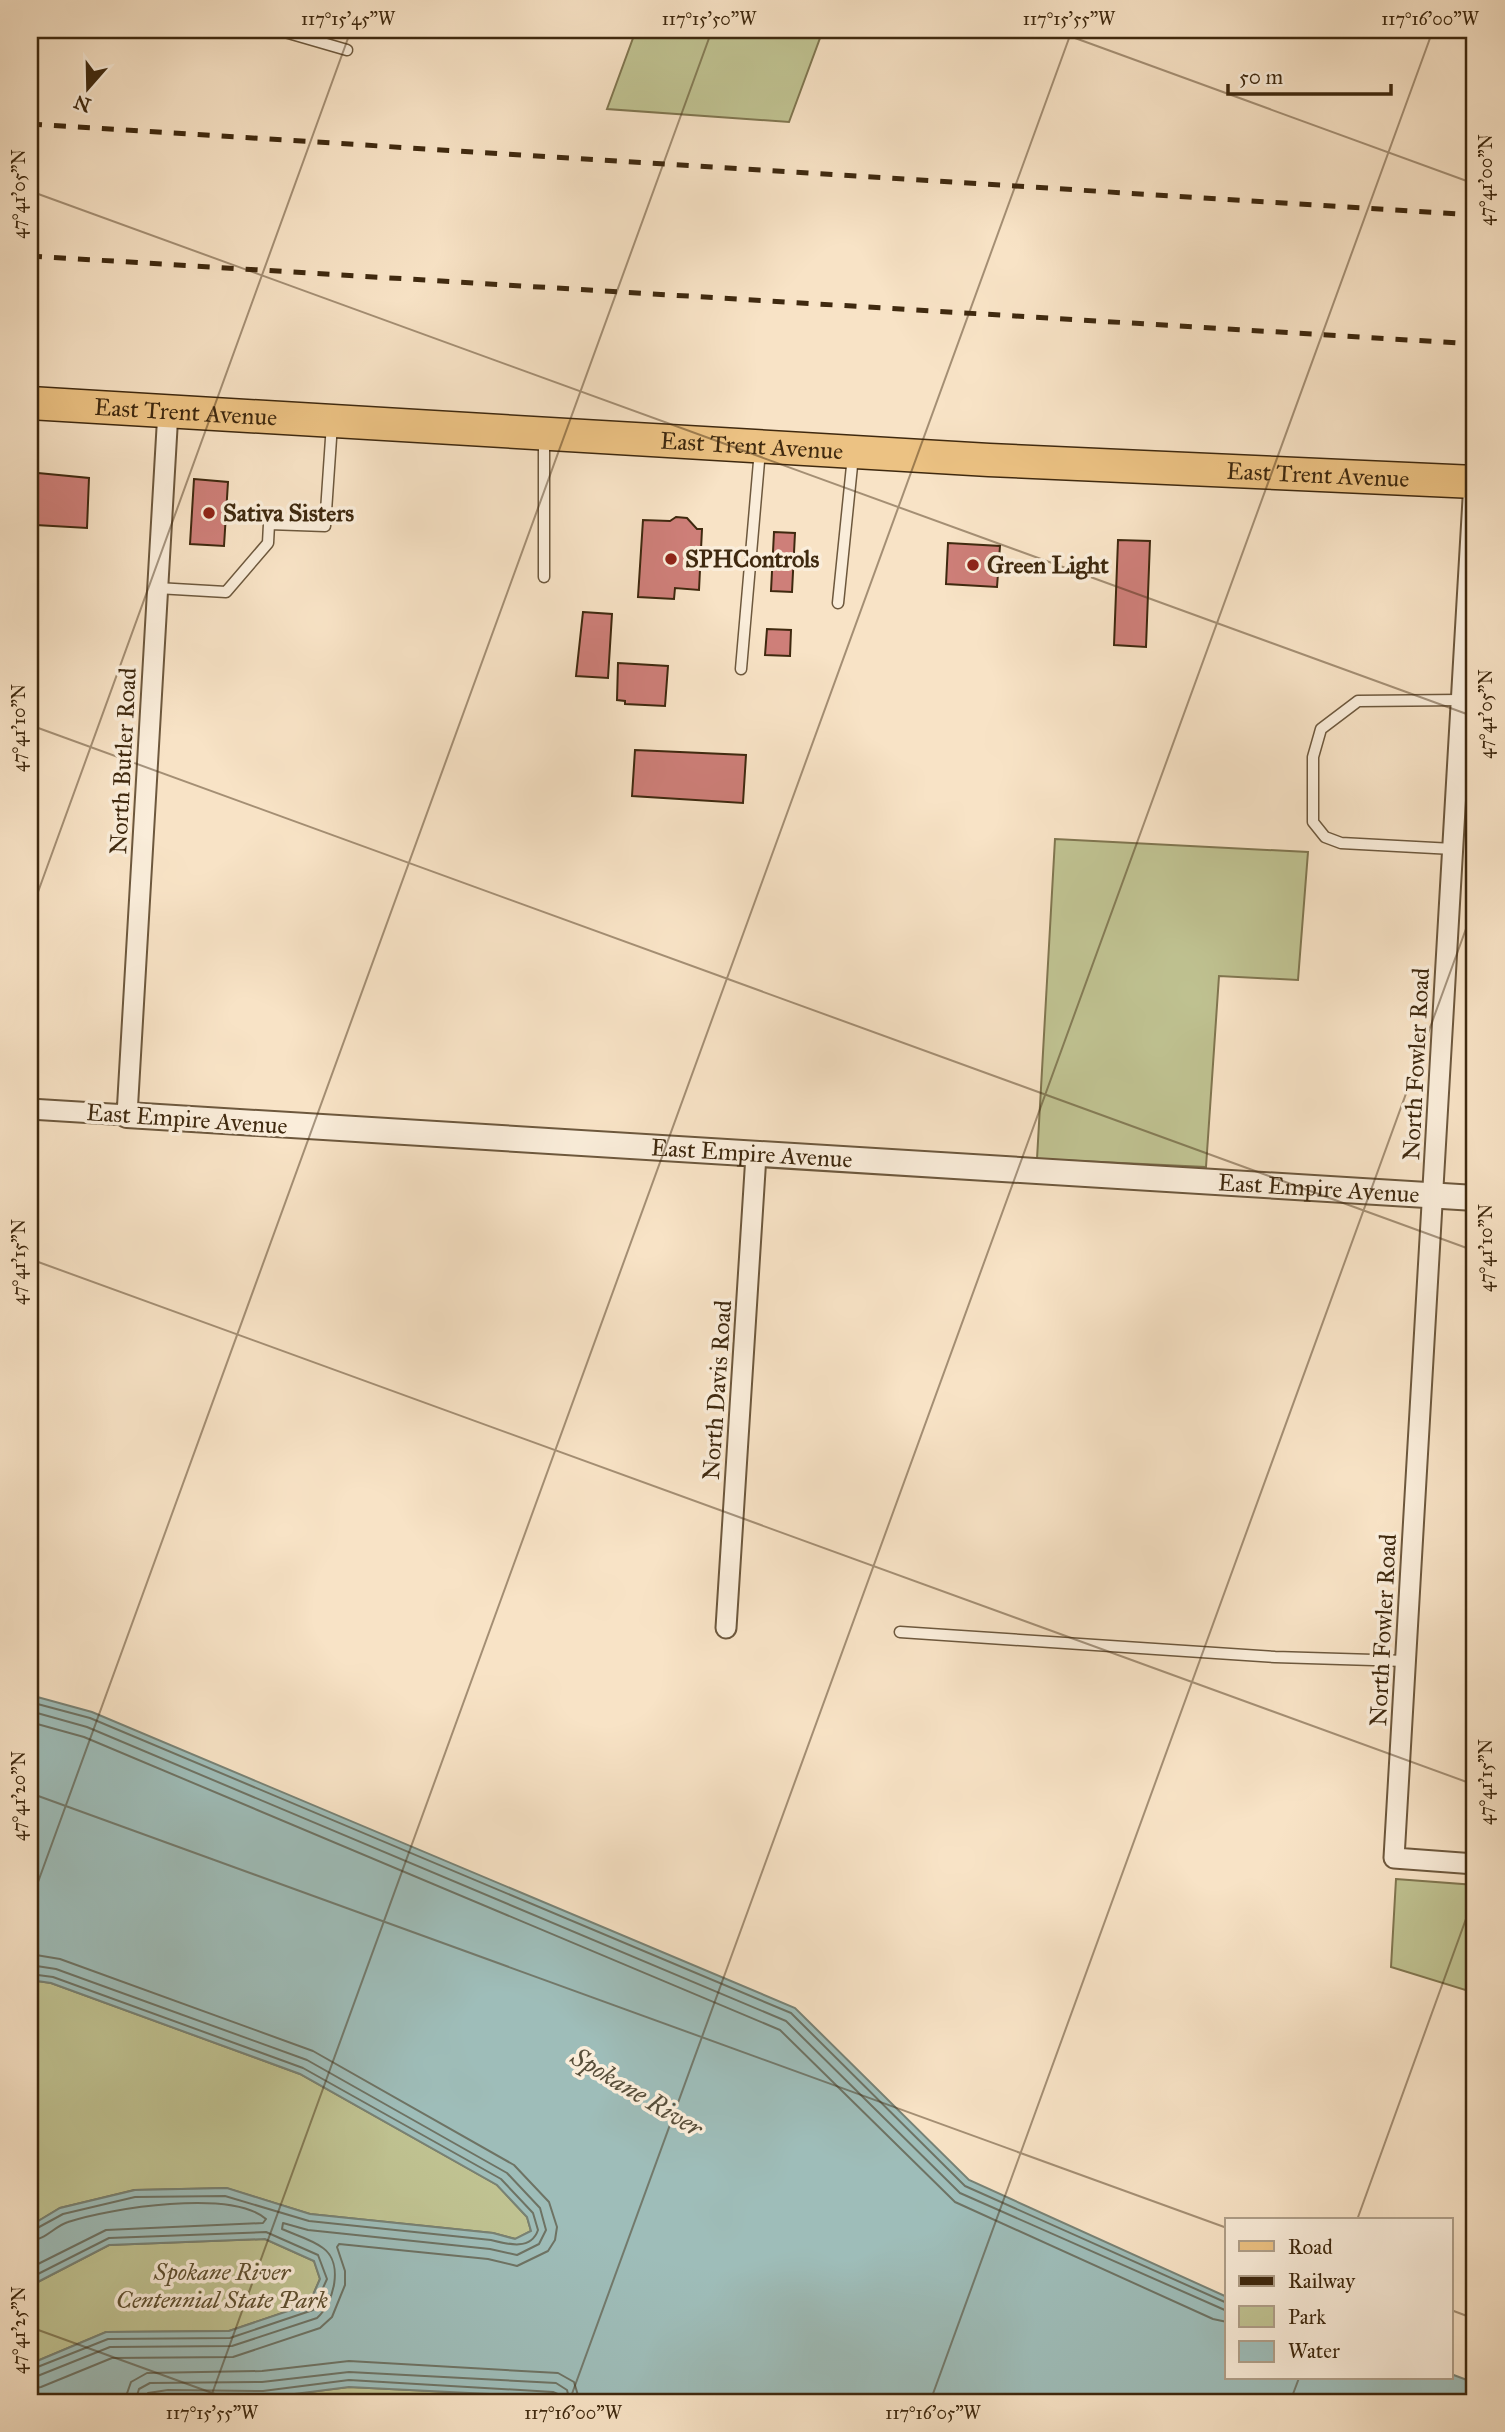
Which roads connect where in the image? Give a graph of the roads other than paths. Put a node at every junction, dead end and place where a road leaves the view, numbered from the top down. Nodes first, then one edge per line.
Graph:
1 (278, 30) edge
2 (346, 50) dead end
3 (30, 403) edge
4 (168, 411) junction
5 (332, 420) junction
6 (544, 433) junction
7 (760, 446) junction
8 (853, 452) junction
9 (1475, 482) edge
10 (544, 577) dead end
11 (158, 588) junction
12 (838, 603) dead end
13 (741, 669) dead end
14 (1461, 700) junction
15 (1453, 849) junction
16 (30, 1109) edge
17 (127, 1115) junction
18 (756, 1155) junction
19 (1433, 1196) junction
20 (1475, 1198) edge
21 (726, 1628) dead end
22 (900, 1632) dead end
23 (1406, 1661) junction
24 (1475, 1864) edge

1 - 2 lane
3 - 4 main road, East Trent Avenue
4 - 5 main road, East Trent Avenue
4 - 11 street, North Butler Road
5 - 6 main road, East Trent Avenue
5 - 11 lane
6 - 7 main road, East Trent Avenue
6 - 10 lane
7 - 8 main road, East Trent Avenue
7 - 13 lane
8 - 9 main road, East Trent Avenue
8 - 12 lane
9 - 14 street, North Fowler Road
11 - 17 street, North Butler Road
14 - 15 street, North Fowler Road
14 - 15 lane
15 - 19 street, North Fowler Road
16 - 17 street, East Empire Avenue
17 - 18 street, East Empire Avenue
18 - 19 street, East Empire Avenue
18 - 21 street, North Davis Road
19 - 20 street, East Empire Avenue
19 - 23 street, North Fowler Road
22 - 23 lane
23 - 24 street, North Fowler Road

